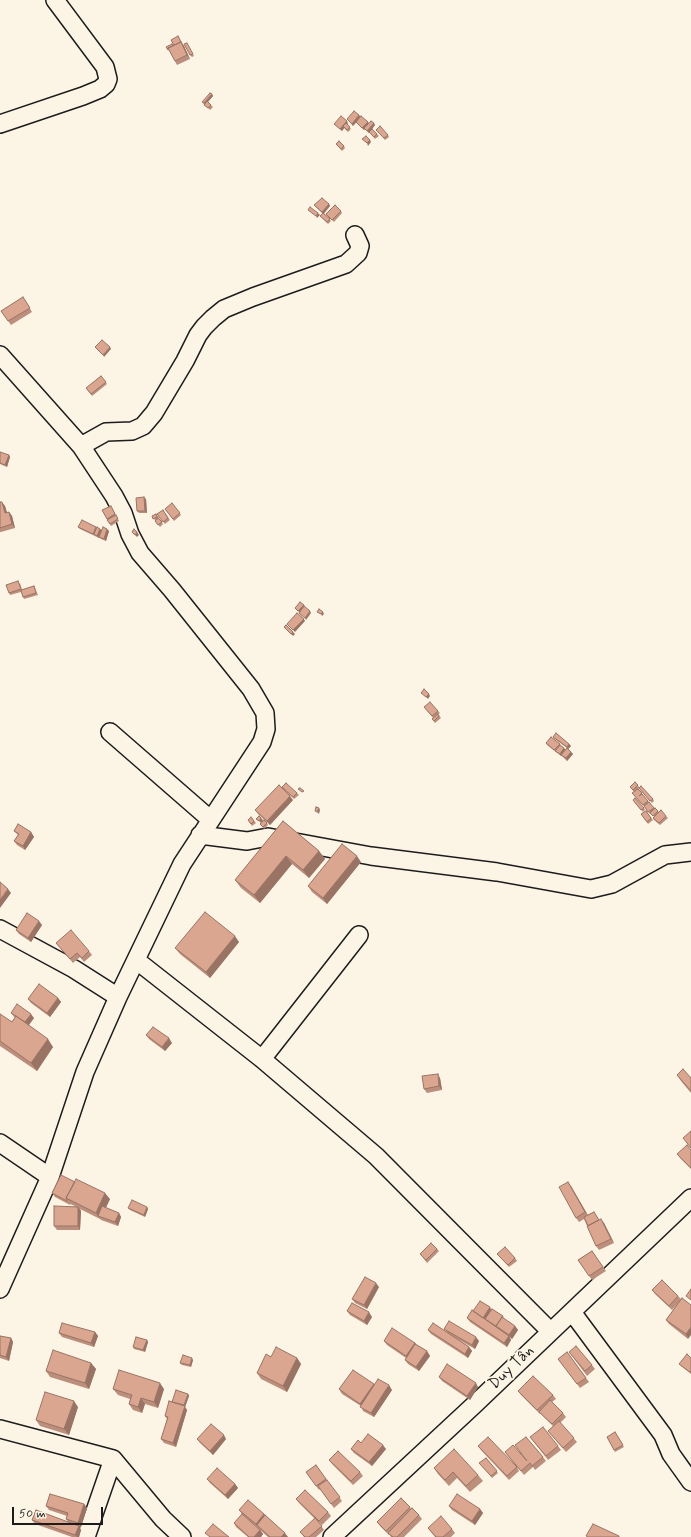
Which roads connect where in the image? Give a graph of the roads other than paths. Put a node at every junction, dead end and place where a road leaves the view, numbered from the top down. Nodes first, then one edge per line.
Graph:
1 (55, 0) edge
2 (0, 124) edge
3 (355, 235) dead end
4 (0, 355) edge
5 (81, 446) junction
6 (110, 732) dead end
7 (211, 820) junction
8 (200, 835) junction
9 (691, 852) edge
10 (0, 929) edge
11 (359, 935) dead end
12 (136, 960) junction
13 (118, 997) junction
14 (262, 1059) junction
15 (0, 1143) edge
16 (50, 1177) junction
17 (691, 1198) edge
18 (0, 1289) edge
19 (572, 1312) junction
20 (550, 1331) junction
21 (0, 1429) edge
22 (113, 1460) junction
23 (691, 1482) edge
24 (86, 1537) edge
25 (182, 1537) edge
26 (332, 1537) edge

1 - 2 street
3 - 5 street
4 - 5 street
5 - 7 street
6 - 7 street
7 - 8 street
8 - 9 street
8 - 12 street
10 - 13 street
11 - 14 street
12 - 13 street
12 - 14 street
13 - 16 street
14 - 20 street
15 - 16 street
16 - 18 street
17 - 19 street, Duy Tân
19 - 20 street, Duy Tân
19 - 23 street
20 - 26 street, Duy Tân
21 - 22 street
22 - 24 street
22 - 25 street

